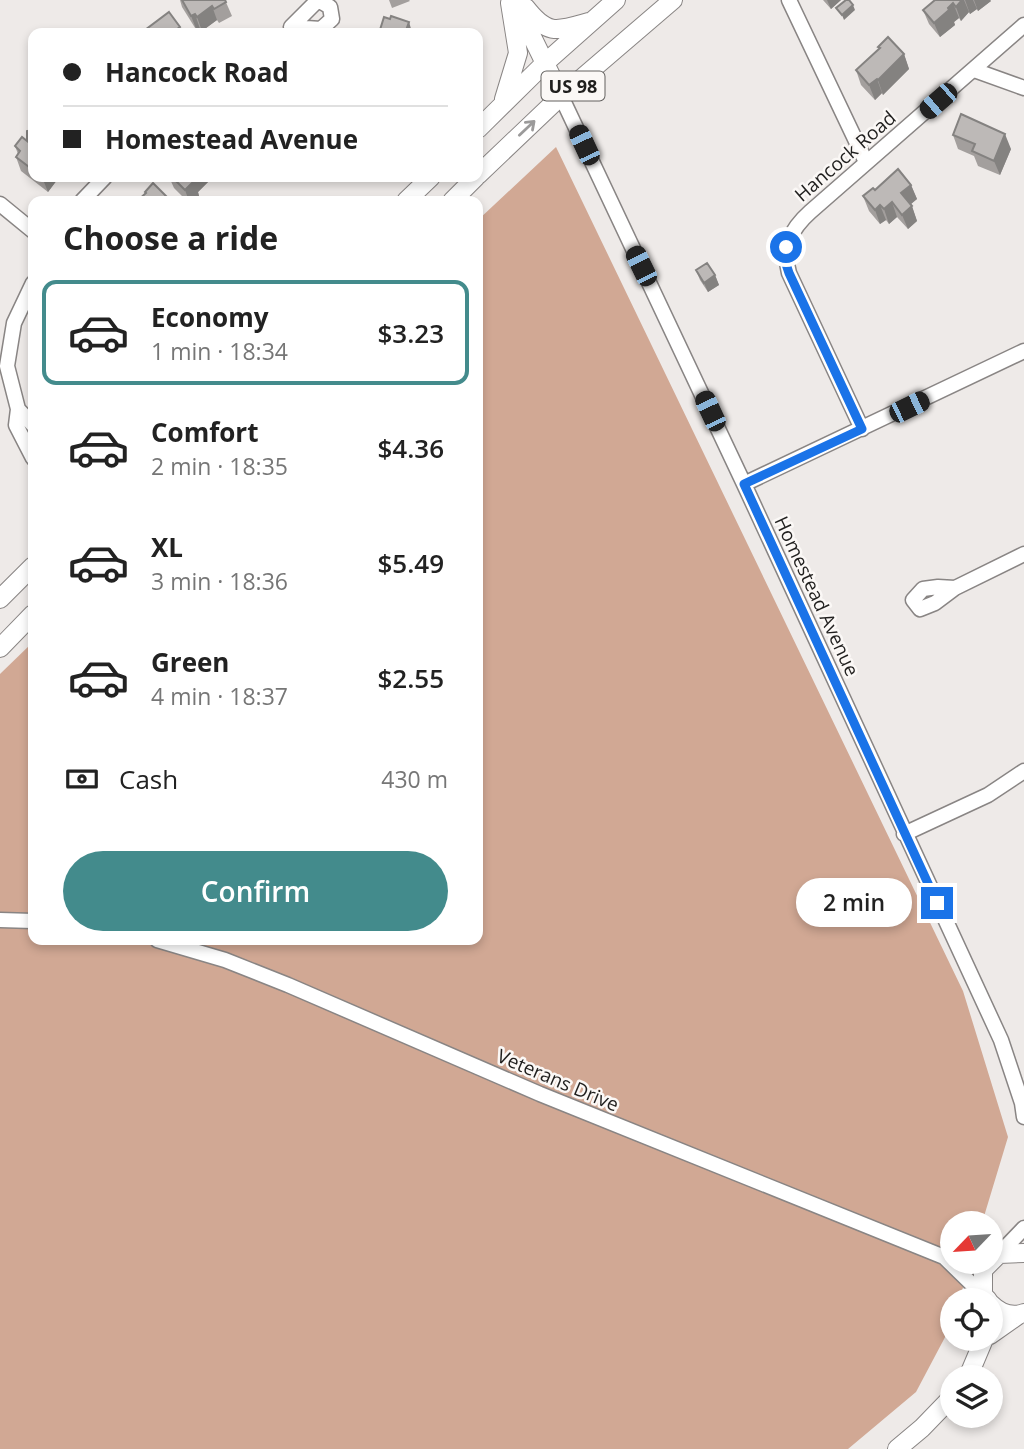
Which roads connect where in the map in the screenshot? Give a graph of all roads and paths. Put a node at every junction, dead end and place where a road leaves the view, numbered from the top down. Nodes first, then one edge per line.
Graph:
1 (514, 0) edge
2 (616, 0) edge
3 (673, 0) edge
4 (789, 0) edge
5 (593, 21) junction
6 (1024, 25) edge
7 (545, 63) junction
8 (974, 70) junction
9 (1024, 88) edge
10 (561, 96) junction
11 (503, 103) junction
12 (483, 124) edge
13 (866, 162) junction
14 (483, 170) edge
15 (100, 182) edge
16 (425, 182) edge
17 (471, 182) edge
18 (87, 196) edge
19 (411, 196) edge
20 (457, 196) edge
21 (0, 204) edge
22 (28, 227) edge
23 (28, 294) edge
24 (1024, 351) edge
25 (18, 409) junction
26 (28, 420) edge
27 (862, 429) junction
28 (28, 448) edge
29 (744, 484) junction
30 (1024, 554) edge
31 (28, 571) edge
32 (956, 588) dead end
33 (0, 599) edge
34 (28, 619) edge
35 (0, 648) edge
36 (1024, 771) edge
37 (904, 834) junction
38 (0, 920) edge
39 (28, 921) edge
40 (174, 945) edge
41 (1024, 1117) edge
42 (1024, 1228) edge
43 (1003, 1247) edge
44 (1024, 1253) edge
45 (940, 1254) edge
46 (1003, 1254) edge
47 (963, 1274) edge
48 (975, 1288) edge
49 (1003, 1313) edge
50 (1021, 1314) edge
51 (1003, 1326) edge
52 (940, 1409) edge
53 (897, 1449) edge

1 - 5 main road
1 - 7 main road
1 - 11 main road
2 - 5 main road, US 98
3 - 10 main road, US 98
4 - 13 street
5 - 7 main road, US 98
6 - 8 street, Hancock Road
7 - 10 main road
7 - 11 main road, US 98
8 - 9 street
8 - 13 street, Hancock Road
14 -> 10 main road, US 98
10 - 29 street, Homestead Avenue
11 - 12 main road, US 98
13 - 27 street, Hancock Road
15 - 18 street
16 - 19 main road
17 - 20 main road, US 98
21 - 22 street
23 - 25 street
24 - 27 street
25 - 26 street
25 - 28 street
27 - 29 street
29 - 37 street, Homestead Avenue
30 - 32 street
31 - 33 main road
34 - 35 main road
36 - 37 street
37 - 41 street, Homestead Avenue
38 - 39 street
40 - 45 street, Veterans Drive
42 - 43 street
44 - 46 main road
47 - 48 street, Veterans Drive
49 - 50 main road
50 - 51 main road
52 - 53 main road

